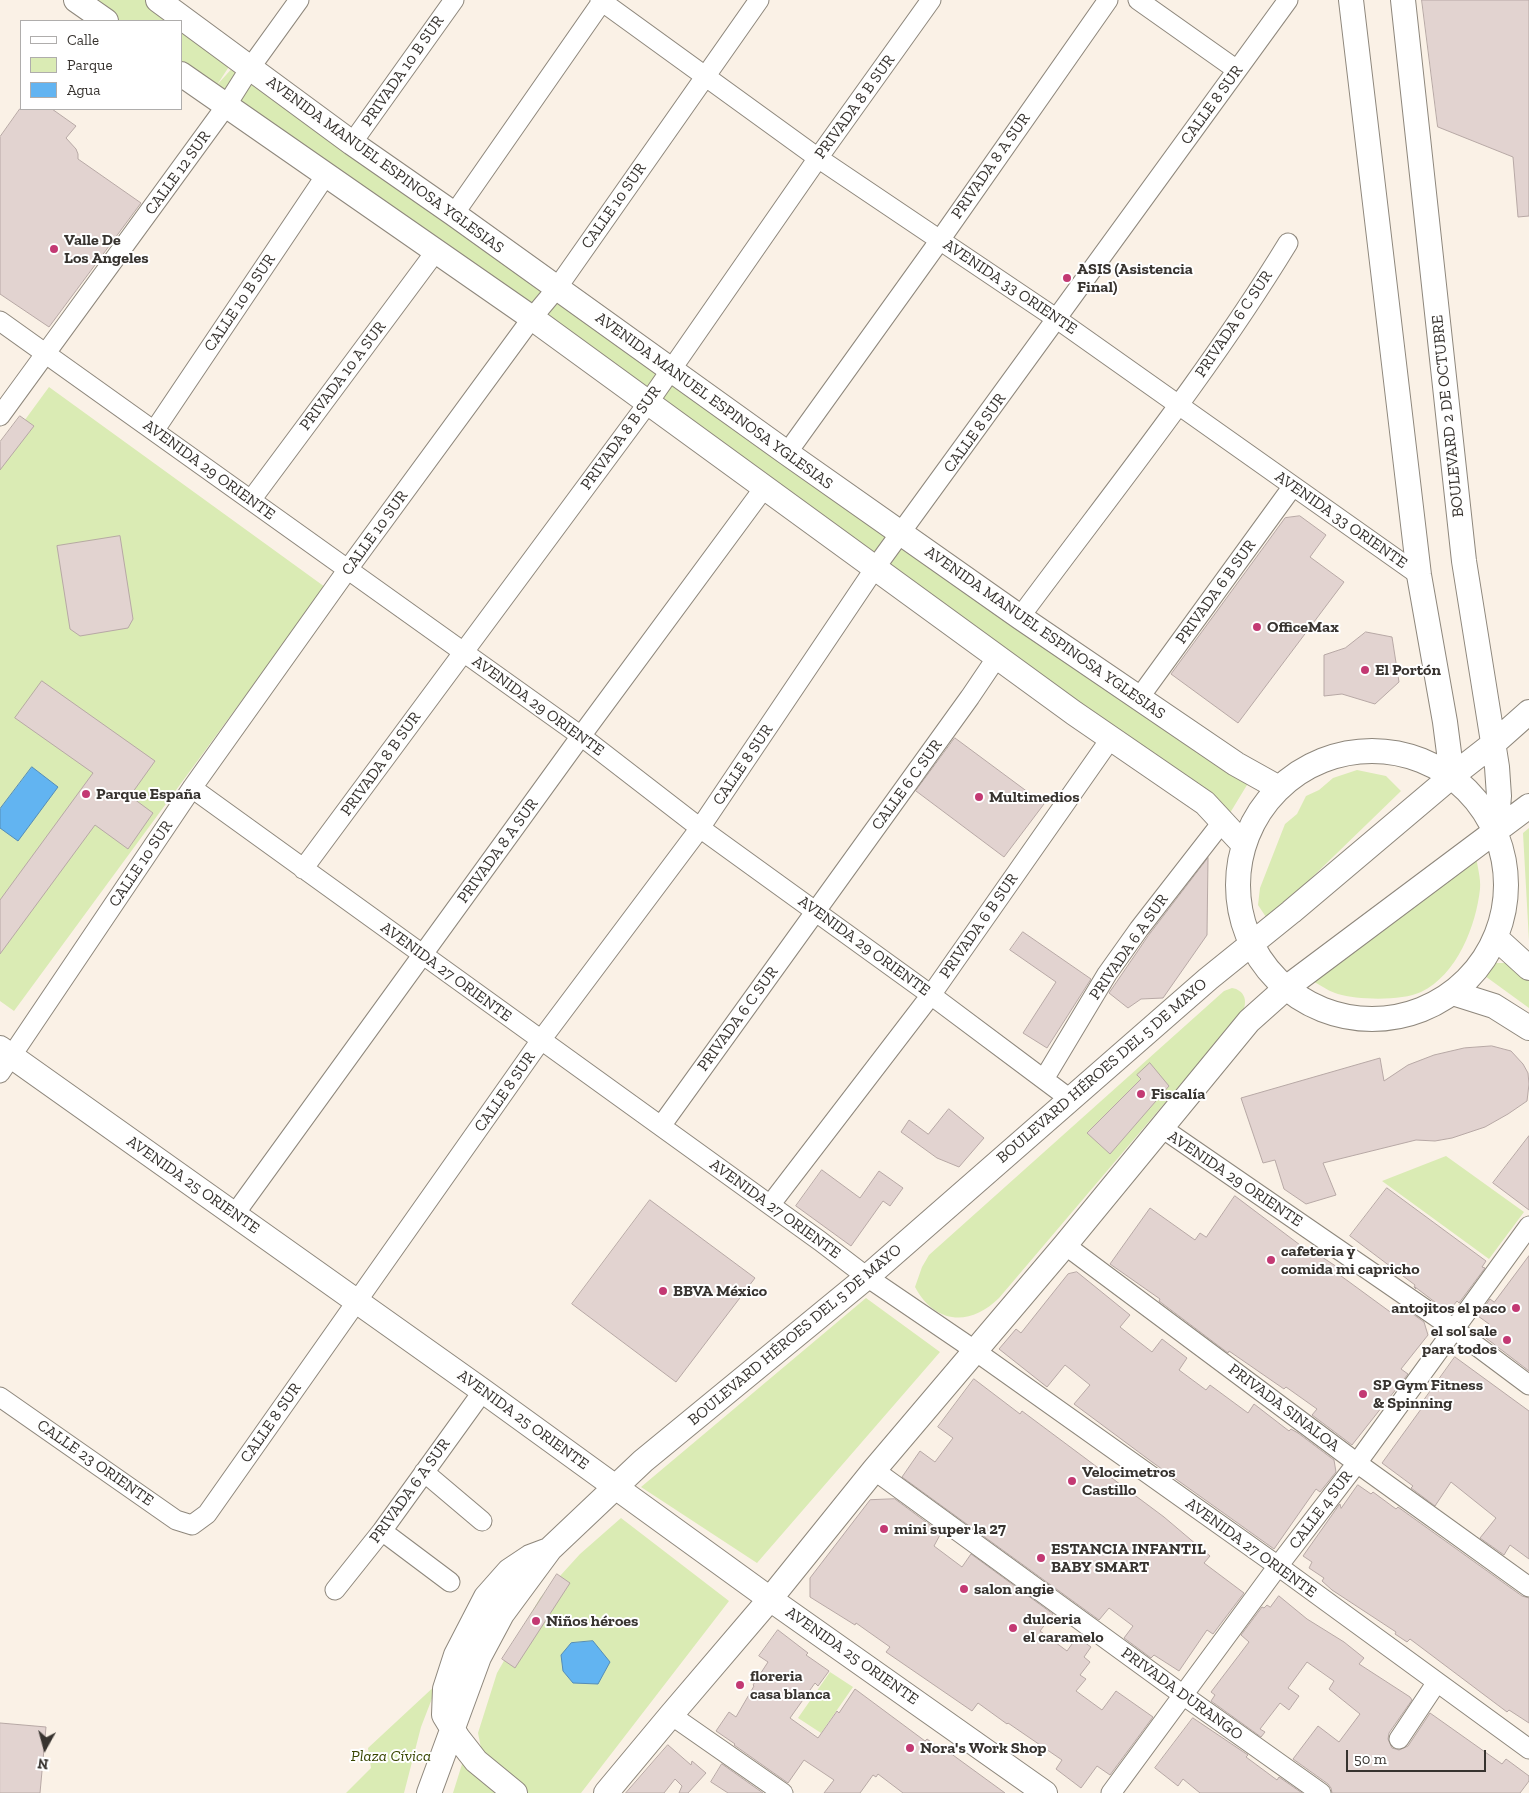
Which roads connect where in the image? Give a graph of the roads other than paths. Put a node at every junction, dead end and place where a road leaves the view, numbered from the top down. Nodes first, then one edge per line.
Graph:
1 (76, 0) edge
2 (158, 0) edge
3 (299, 0) edge
4 (454, 0) edge
5 (759, 0) edge
6 (931, 0) edge
7 (1108, 0) edge
8 (1138, 0) edge
9 (1288, 0) edge
10 (1351, 0) edge
11 (1403, 0) edge
12 (602, 1) edge
13 (105, 20) edge
14 (250, 68) junction
15 (1237, 70) junction
16 (182, 75) edge
17 (705, 76) junction
18 (226, 106) junction
19 (352, 143) junction
20 (818, 158) junction
21 (326, 175) junction
22 (454, 214) junction
23 (940, 240) junction
24 (1288, 243) dead end
25 (436, 251) junction
26 (557, 288) junction
27 (532, 318) junction
28 (1057, 319) junction
29 (0, 321) edge
30 (46, 353) junction
31 (670, 370) junction
32 (648, 403) junction
33 (1179, 404) junction
34 (0, 416) edge
35 (154, 431) junction
36 (787, 453) junction
37 (1293, 486) junction
38 (764, 488) junction
39 (251, 500) junction
40 (901, 534) junction
41 (875, 568) junction
42 (348, 569) junction
43 (1419, 575) junction
44 (1020, 617) junction
45 (464, 652) junction
46 (997, 657) junction
47 (1139, 698) junction
48 (1529, 712) edge
49 (581, 736) junction
50 (1111, 738) junction
51 (1494, 744) junction
52 (1452, 776) junction
53 (192, 788) junction
54 (1279, 788) junction
55 (1529, 806) edge
56 (1223, 821) junction
57 (700, 828) junction
58 (1496, 831) junction
59 (1244, 845) junction
60 (303, 869) junction
61 (816, 911) junction
62 (1496, 938) junction
63 (1252, 945) junction
64 (423, 955) junction
65 (1529, 968) edge
66 (1286, 988) junction
67 (1453, 993) junction
68 (931, 995) junction
69 (1529, 1028) edge
70 (541, 1040) junction
71 (4, 1059) edge
72 (1044, 1079) junction
73 (1070, 1099) junction
74 (661, 1126) junction
75 (1162, 1128) junction
76 (770, 1205) junction
77 (234, 1215) junction
78 (1529, 1226) edge
79 (1064, 1245) junction
80 (867, 1276) junction
81 (357, 1301) junction
82 (1454, 1329) junction
83 (975, 1351) junction
84 (1529, 1385) edge
85 (484, 1391) junction
86 (0, 1397) edge
87 (1357, 1463) junction
88 (874, 1470) junction
89 (424, 1472) junction
90 (616, 1487) junction
91 (482, 1521) dead end
92 (192, 1525) joint
93 (382, 1531) junction
94 (1278, 1566) junction
95 (450, 1582) dead end
96 (1529, 1587) edge
97 (335, 1590) dead end
98 (770, 1599) junction
99 (1437, 1682) junction
100 (1183, 1695) junction
101 (670, 1715) junction
102 (453, 1729) junction
103 (1399, 1739) dead end
104 (1529, 1749) edge
105 (430, 1793) edge
106 (515, 1793) edge
107 (606, 1793) edge
108 (783, 1793) edge
109 (1046, 1793) edge
110 (1111, 1793) edge
111 (1321, 1793) edge

1 - 13 main road
2 - 14 main road, AVENIDA MANUEL ESPINOSA YGLESIAS
3 - 14 street, CALLE 12 SUR
4 - 19 street, PRIVADA 10 B SUR
5 - 17 street, CALLE 10 SUR
6 - 20 street, PRIVADA 8 B SUR
7 - 23 street, PRIVADA 8 A SUR
8 - 15 street
9 - 15 street, CALLE 8 SUR
10 - 43 main road
11 - 51 main road, BOULEVARD 2 DE OCTUBRE
12 - 17 street, AVENIDA 33 ORIENTE
12 - 22 street
14 - 18 street, CALLE 12 SUR
14 - 19 main road, AVENIDA MANUEL ESPINOSA YGLESIAS
15 - 28 street, CALLE 8 SUR
16 - 18 main road
17 - 20 street, AVENIDA 33 ORIENTE
17 - 26 street, CALLE 10 SUR
18 - 21 main road
18 - 30 street, CALLE 12 SUR
19 - 22 main road, AVENIDA MANUEL ESPINOSA YGLESIAS
20 - 23 street, AVENIDA 33 ORIENTE
20 - 31 street, PRIVADA 8 B SUR
21 - 25 main road
21 - 35 street, CALLE 10 B SUR
22 - 26 main road, AVENIDA MANUEL ESPINOSA YGLESIAS
23 - 28 street, AVENIDA 33 ORIENTE
23 - 36 street, PRIVADA 8 A SUR
24 - 33 street, PRIVADA 6 C SUR
25 - 27 main road
25 - 39 street, PRIVADA 10 A SUR
26 - 27 street, CALLE 10 SUR
26 - 31 main road, AVENIDA MANUEL ESPINOSA YGLESIAS
27 - 32 main road
27 - 42 street, CALLE 10 SUR
28 - 33 street, AVENIDA 33 ORIENTE
28 - 40 street, CALLE 8 SUR
29 - 30 street, AVENIDA 29 ORIENTE
30 - 34 street, CALLE 12 SUR
30 - 35 street, AVENIDA 29 ORIENTE
31 - 32 street, PRIVADA 8 B SUR
31 - 36 main road, AVENIDA MANUEL ESPINOSA YGLESIAS
32 - 38 main road
32 - 45 street, PRIVADA 8 B SUR
33 - 37 street, AVENIDA 33 ORIENTE
33 - 44 street
35 - 39 street, AVENIDA 29 ORIENTE
36 - 40 main road, AVENIDA MANUEL ESPINOSA YGLESIAS
37 - 43 street, AVENIDA 33 ORIENTE
37 - 47 street, PRIVADA 6 B SUR
38 - 41 main road
38 - 49 street, PRIVADA 8 A SUR
39 - 42 street, AVENIDA 29 ORIENTE
40 - 41 street, CALLE 8 SUR
40 - 44 main road, AVENIDA MANUEL ESPINOSA YGLESIAS
41 - 46 main road
41 - 57 street, CALLE 8 SUR
42 - 45 street, AVENIDA 29 ORIENTE
42 - 53 street, CALLE 10 SUR
43 - 52 main road
44 - 47 main road, AVENIDA MANUEL ESPINOSA YGLESIAS
45 - 49 street, AVENIDA 29 ORIENTE
45 - 60 street, PRIVADA 8 B SUR
46 - 50 main road
46 - 61 street, CALLE 6 C SUR
47 - 54 main road, AVENIDA MANUEL ESPINOSA YGLESIAS
48 - 51 main road, BOULEVARD HÉROES DEL 5 DE MAYO
49 - 57 street, AVENIDA 29 ORIENTE
49 - 64 street, PRIVADA 8 A SUR
50 - 56 main road
50 - 68 street, PRIVADA 6 B SUR
51 - 52 main road, BOULEVARD HÉROES DEL 5 DE MAYO
51 - 58 main road, BOULEVARD 2 DE OCTUBRE
52 - 54 main road
52 - 58 main road
52 - 63 main road, BOULEVARD HÉROES DEL 5 DE MAYO
53 - 60 street, AVENIDA 27 ORIENTE
53 - 71 street, CALLE 10 SUR
54 - 59 main road
55 - 58 main road
56 - 59 main road
56 - 72 street, PRIVADA 6 A SUR
57 - 61 street, AVENIDA 29 ORIENTE
57 - 70 street, CALLE 8 SUR
58 - 62 main road
58 - 66 main road
59 - 63 main road
60 - 64 street, AVENIDA 27 ORIENTE
61 - 68 street, AVENIDA 29 ORIENTE
61 - 74 street, PRIVADA 6 C SUR
62 - 65 main road
62 - 67 main road
63 - 66 main road
63 - 73 main road, BOULEVARD HÉROES DEL 5 DE MAYO
64 - 70 street, AVENIDA 27 ORIENTE
64 - 77 street, PRIVADA 8 A SUR
66 - 67 main road
66 - 75 main road
67 - 69 main road
68 - 72 street, AVENIDA 29 ORIENTE
68 - 76 street, PRIVADA 6 B SUR
70 - 74 street, AVENIDA 27 ORIENTE
70 - 81 street, CALLE 8 SUR
71 - 77 main road, AVENIDA 25 ORIENTE
72 - 73 street, AVENIDA 29 ORIENTE
73 - 80 main road, BOULEVARD HÉROES DEL 5 DE MAYO
74 - 76 street, AVENIDA 27 ORIENTE
75 - 79 main road
75 - 82 street, AVENIDA 29 ORIENTE
76 - 80 street, AVENIDA 27 ORIENTE
77 - 81 main road, AVENIDA 25 ORIENTE
78 - 82 street, CALLE 4 SUR
79 - 83 main road
79 - 87 street, PRIVADA SINALOA
80 - 83 street, AVENIDA 27 ORIENTE
80 - 90 main road, BOULEVARD HÉROES DEL 5 DE MAYO
81 - 85 main road, AVENIDA 25 ORIENTE
81 - 92 street, CALLE 8 SUR
82 - 84 street, AVENIDA 29 ORIENTE
82 - 87 street, CALLE 4 SUR
83 - 88 main road
83 - 94 street, AVENIDA 27 ORIENTE
85 - 89 street, PRIVADA 6 A SUR
85 - 90 main road, AVENIDA 25 ORIENTE
86 - 92 street, CALLE 23 ORIENTE
87 - 94 street, CALLE 4 SUR
87 - 96 street, PRIVADA SINALOA
88 - 98 main road
88 - 100 street, PRIVADA DURANGO
89 - 91 street
89 - 93 street, PRIVADA 6 A SUR
90 - 98 main road, AVENIDA 25 ORIENTE
90 - 102 main road, BOULEVARD HÉROES DEL 5 DE MAYO
93 - 95 street
93 - 97 street, PRIVADA 6 A SUR
94 - 99 street, AVENIDA 27 ORIENTE
94 - 100 street, CALLE 4 SUR
98 - 101 main road
98 - 109 main road, AVENIDA 25 ORIENTE
99 - 103 street
99 - 104 street, AVENIDA 27 ORIENTE
100 - 110 street, CALLE 4 SUR
100 - 111 street, PRIVADA DURANGO
101 - 107 main road
101 - 108 street
102 - 105 main road
102 - 106 main road, BOULEVARD HÉROES DEL 5 DE MAYO

